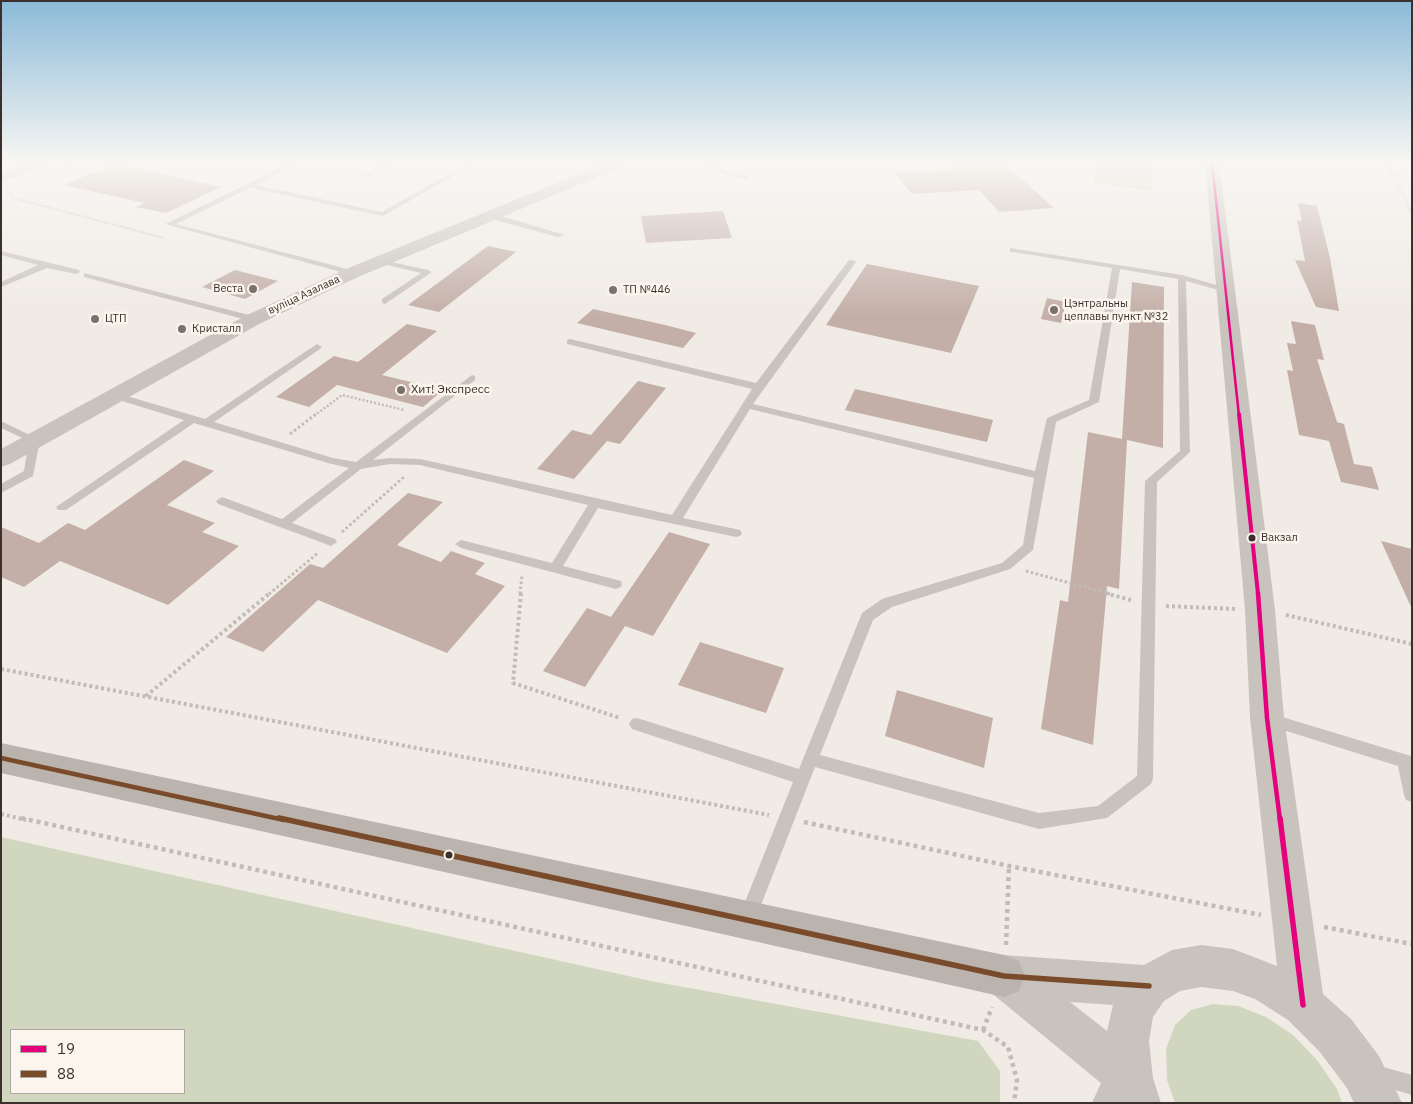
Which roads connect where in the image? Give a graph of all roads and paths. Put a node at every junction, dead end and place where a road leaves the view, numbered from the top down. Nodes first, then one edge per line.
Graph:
1 (71, 214) edge
2 (191, 214) edge
3 (496, 214) edge
4 (1218, 214) edge
5 (490, 216) junction
6 (561, 235) dead end
7 (167, 239) dead end
8 (1013, 250) dead end
9 (1, 253) edge
10 (381, 261) junction
11 (852, 262) dead end
12 (46, 265) junction
13 (1116, 266) junction
14 (76, 272) dead end
15 (352, 273) junction
16 (87, 275) dead end
17 (1182, 277) junction
18 (1, 285) edge
19 (1226, 289) junction
20 (385, 301) dead end
21 (254, 319) junction
22 (570, 342) dead end
23 (317, 347) dead end
24 (472, 378) dead end
25 (758, 387) junction
26 (116, 396) junction
27 (746, 405) junction
28 (424, 415) junction
29 (192, 419) junction
30 (206, 423) junction
31 (1, 424) edge
32 (35, 440) junction
33 (276, 444) junction
34 (1, 459) edge
35 (420, 462) junction
36 (359, 466) junction
37 (1040, 476) junction
38 (1, 490) edge
39 (222, 501) dead end
40 (595, 503) junction
41 (62, 507) dead end
42 (676, 519) junction
43 (283, 524) junction
44 (736, 533) dead end
45 (331, 542) junction
46 (461, 544) dead end
47 (523, 560) junction
48 (555, 568) junction
49 (616, 584) dead end
50 (1260, 610) junction
51 (1412, 644) edge
52 (1, 669) edge
53 (146, 697) junction
54 (1266, 718) junction
55 (637, 724) joint
56 (1, 758) edge
57 (810, 759) junction
58 (803, 778) junction
59 (1412, 795) edge
60 (1, 814) edge
61 (787, 818) junction
62 (747, 919) junction
63 (1292, 921) junction
64 (1412, 944) edge
65 (1004, 976) junction
66 (1149, 986) junction
67 (1303, 1005) junction
68 (1412, 1085) edge
69 (1371, 1087) edge
70 (1128, 1095) edge
71 (1014, 1103) edge

1 - 7 path
2 - 15 lane
3 - 5 street, вуліца Азалава
4 - 19 street
5 - 6 lane
5 - 10 street, вуліца Азалава
8 - 13 lane
9 - 12 lane
10 - 15 street, вуліца Азалава
10 - 20 lane
11 - 25 lane
12 - 14 lane
12 - 18 lane
13 - 17 lane
13 - 37 lane
15 - 21 street, вуліца Азалава
16 - 21 lane
17 - 19 lane
17 - 57 lane
19 - 50 street
21 - 26 street, вуліца Азалава
22 - 25 lane
23 - 30 lane
24 - 28 lane
25 - 27 lane
26 - 29 lane
26 - 32 street, вуліца Азалава
27 - 37 lane
27 - 42 lane
28 - 33 path
28 - 36 lane
29 - 30 lane
29 - 41 lane
30 - 33 lane
31 - 32 lane
32 - 34 street, вуліца Азалава
32 - 38 lane
33 - 36 lane
35 - 36 lane
35 - 40 lane
35 - 45 path
36 - 43 lane
37 - 57 lane
39 - 43 lane
40 - 42 lane
40 - 48 lane
42 - 44 lane
43 - 45 lane
45 - 53 path
46 - 47 lane
47 - 48 lane
47 - 55 path
48 - 49 lane
50 - 51 path
50 - 54 street
52 - 53 path
53 - 61 path
54 - 59 lane
54 - 63 street
55 - 58 lane
56 - 62 main road
57 - 58 lane
58 - 61 lane
60 - 71 path
61 - 62 lane
61 - 63 path
62 - 65 main road
63 - 64 path
63 - 67 street
65 - 66 street
65 - 70 street
66 - 67 street
66 - 70 street
67 - 69 street
68 - 69 lane

